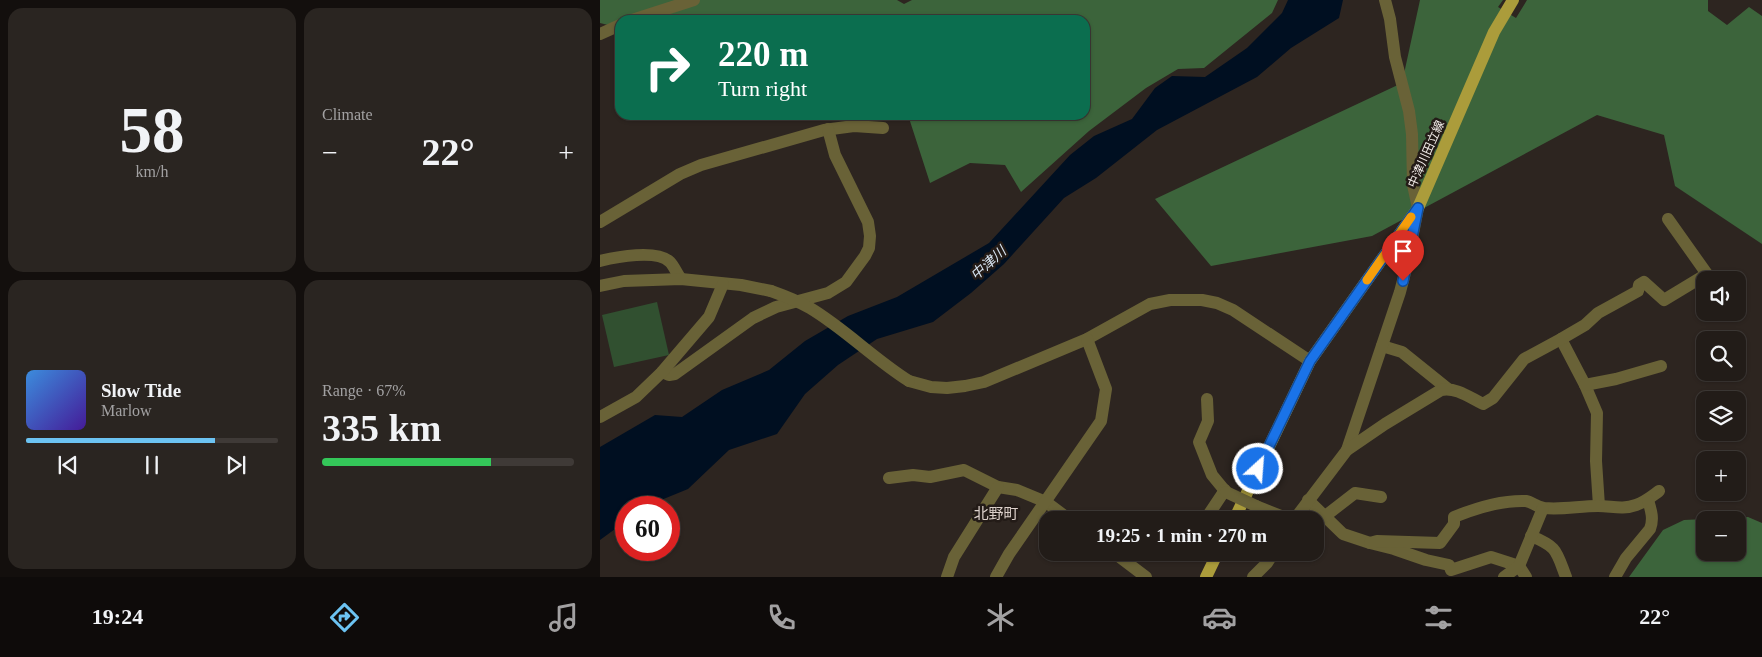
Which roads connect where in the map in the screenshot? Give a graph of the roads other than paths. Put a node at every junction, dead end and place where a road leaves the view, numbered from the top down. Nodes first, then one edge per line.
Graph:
1 (694, 0) edge
2 (1385, 0) edge
3 (1513, 0) edge
4 (648, 15) edge
5 (615, 27) edge
6 (600, 34) edge
7 (883, 128) dead end
8 (828, 129) junction
9 (1418, 208) junction
10 (1668, 219) dead end
11 (600, 222) edge
12 (600, 261) edge
13 (681, 279) junction
14 (723, 284) junction
15 (600, 286) edge
16 (1087, 339) junction
17 (1561, 339) junction
18 (1382, 346) junction
19 (1310, 361) junction
20 (1661, 366) dead end
21 (662, 372) junction
22 (1585, 385) junction
23 (1448, 389) junction
24 (1208, 399) dead end
25 (600, 417) edge
26 (1347, 450) junction
27 (889, 478) dead end
28 (998, 487) junction
29 (1658, 490) dead end
30 (1226, 491) junction
31 (1381, 497) dead end
32 (1308, 500) junction
33 (1648, 500) junction
34 (1046, 502) junction
35 (1599, 506) junction
36 (1543, 508) junction
37 (1058, 511) edge
38 (1212, 511) edge
39 (1238, 511) edge
40 (1269, 511) edge
41 (1300, 511) edge
42 (1318, 511) edge
43 (1324, 517) joint
44 (1531, 536) junction
45 (1370, 544) junction
46 (1125, 561) edge
47 (1214, 561) edge
48 (1269, 561) edge
49 (1522, 572) edge
50 (947, 577) edge
51 (996, 577) edge
52 (1146, 577) edge
53 (1206, 577) edge
54 (1253, 577) edge
55 (1504, 577) edge
56 (1566, 577) edge
57 (1615, 577) edge

1 - 4 street
2 - 9 street
3 - 9 main road, 中津川田立線
5 - 6 street
7 - 8 street
8 - 11 street
8 - 21 street
9 - 18 street
9 - 19 main road, 中津川田立線
10 - 17 street
12 - 13 street
13 - 14 street
13 - 15 street
14 - 16 street, bridge
14 - 21 street
16 - 19 street
16 - 34 street
17 - 22 street
17 - 23 street
18 - 23 street
18 - 26 street
19 - 39 main road, 中津川田立線
20 - 22 street
21 - 25 street
22 - 35 street
23 - 26 street
24 - 30 street
26 - 32 street
27 - 28 street
28 - 34 street
28 - 50 street
29 - 33 street
30 - 38 street
30 - 40 street, bridge
31 - 43 street
32 - 41 street
32 - 42 street
33 - 35 street
33 - 57 street
34 - 37 street
34 - 51 street
35 - 36 street
36 - 44 street
36 - 45 street
43 - 45 street
44 - 49 street
44 - 56 street
45 - 49 street
46 - 52 street
47 - 53 main road
48 - 54 street
49 - 55 street

